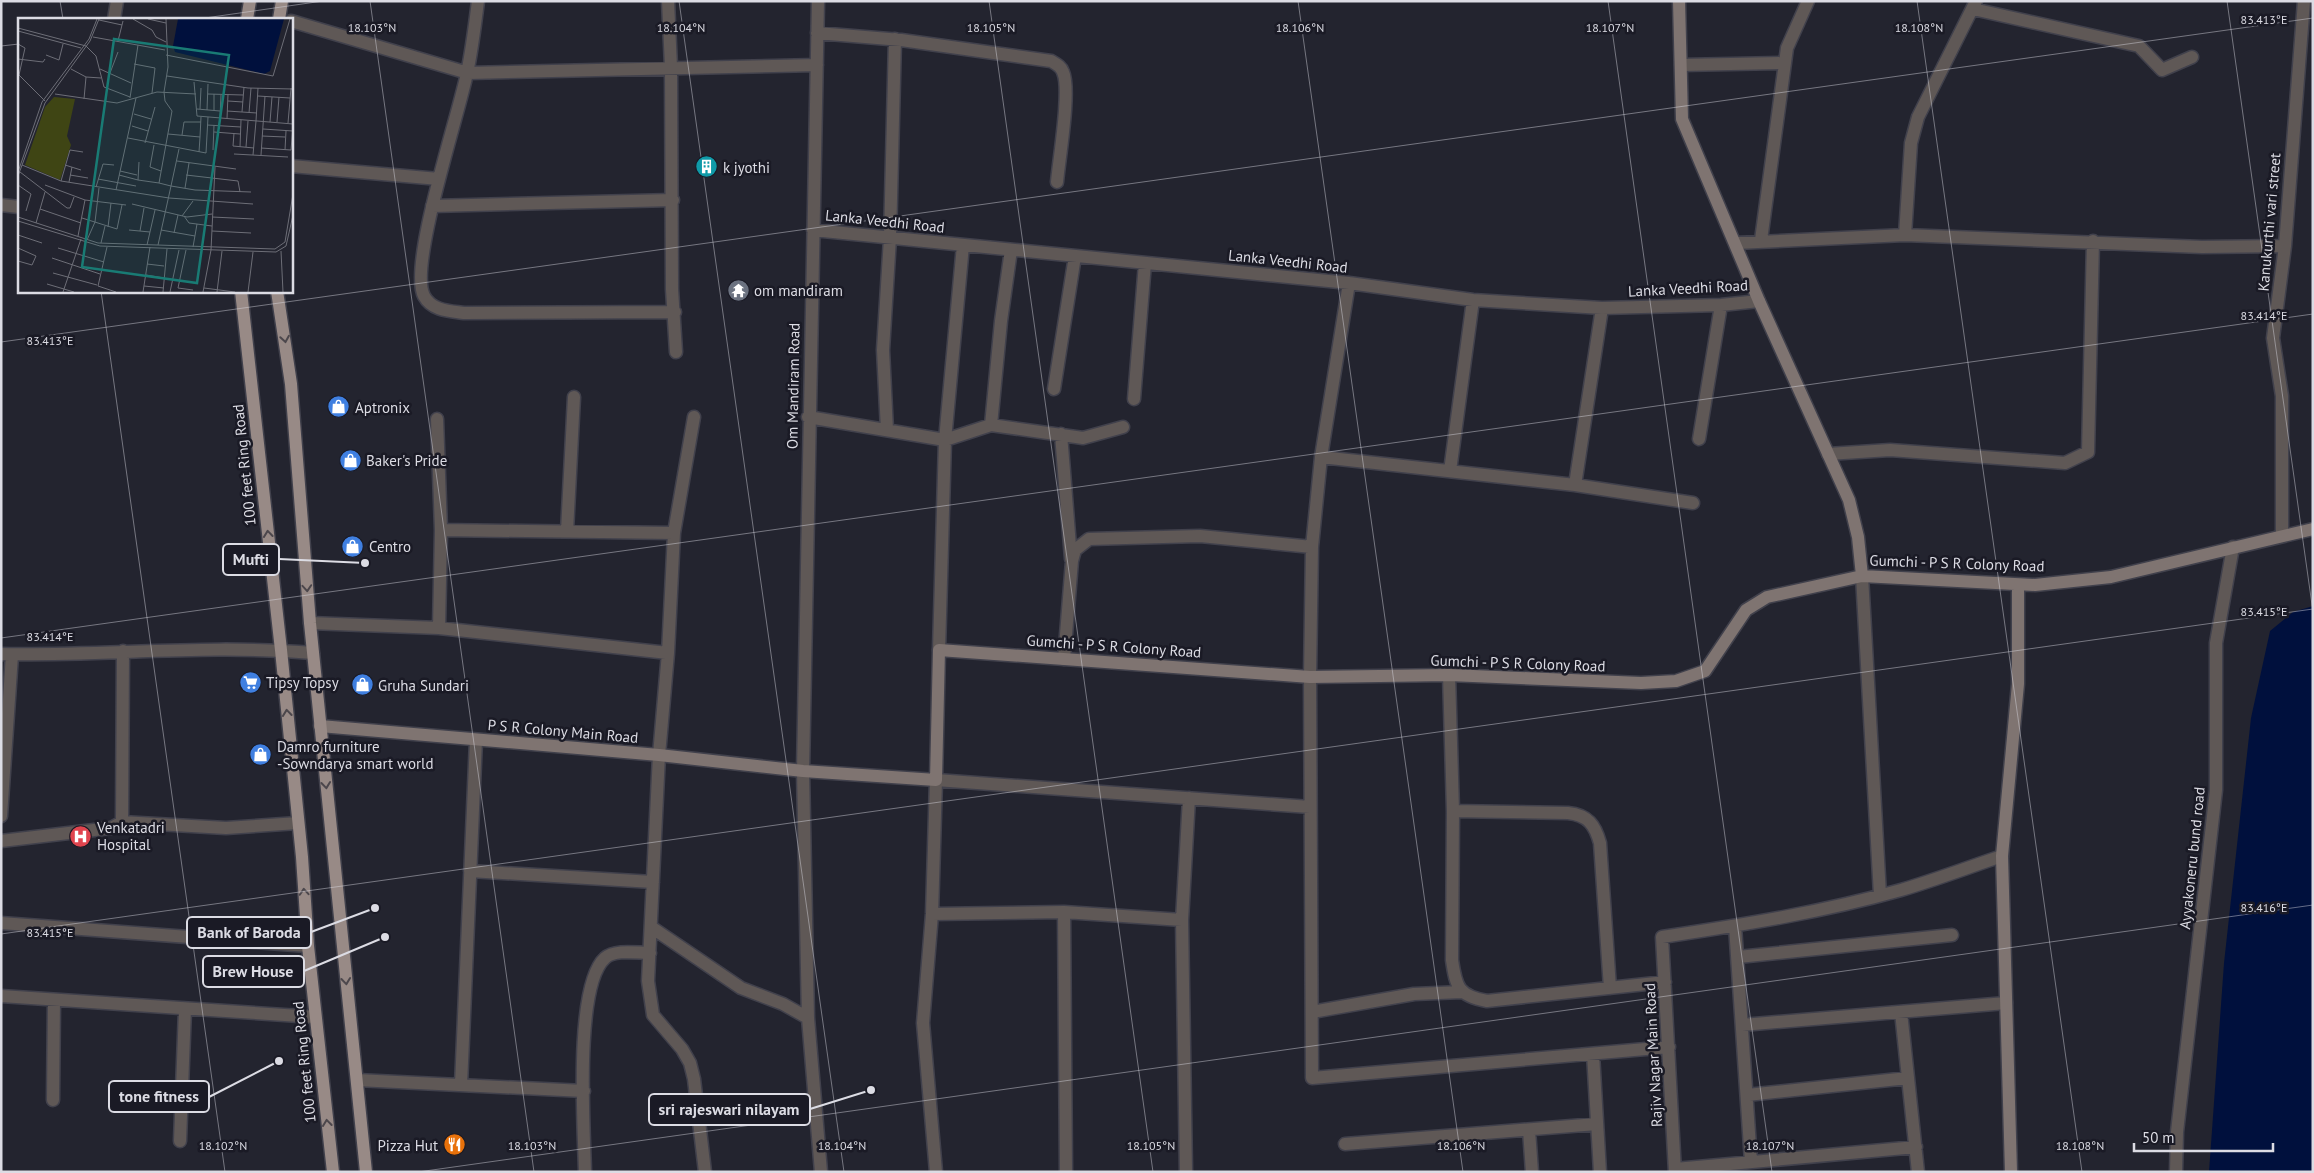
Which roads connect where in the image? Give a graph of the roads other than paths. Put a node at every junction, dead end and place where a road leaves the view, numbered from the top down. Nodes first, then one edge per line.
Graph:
1 (117, 1) edge
2 (250, 1) edge
3 (282, 1) edge
4 (478, 1) edge
5 (668, 1) edge
6 (818, 1) edge
7 (1679, 1) edge
8 (1808, 1) edge
9 (2304, 1) edge
10 (1974, 5) edge
11 (114, 18) edge
12 (247, 18) edge
13 (283, 18) edge
14 (292, 22) edge
15 (817, 33) junction
16 (895, 39) junction
17 (2306, 49) edge
18 (2192, 57) dead end
19 (1785, 63) junction
20 (817, 65) junction
21 (1681, 65) junction
22 (671, 66) junction
23 (468, 73) junction
24 (292, 166) edge
25 (440, 179) junction
26 (1057, 182) dead end
27 (673, 200) junction
28 (1, 204) edge
29 (432, 206) junction
30 (18, 207) edge
31 (813, 230) junction
32 (1905, 235) junction
33 (890, 238) junction
34 (1761, 240) junction
35 (2093, 241) junction
36 (1736, 243) junction
37 (963, 245) junction
38 (2285, 246) junction
39 (1011, 250) junction
40 (1075, 256) junction
41 (1145, 263) junction
42 (1349, 283) junction
43 (241, 292) edge
44 (278, 292) edge
45 (1472, 300) junction
46 (1759, 301) junction
47 (1721, 305) junction
48 (1602, 308) junction
49 (675, 312) junction
50 (676, 352) dead end
51 (1054, 389) dead end
52 (574, 397) dead end
53 (1134, 399) dead end
54 (694, 417) dead end
55 (808, 417) junction
56 (437, 419) dead end
57 (991, 425) junction
58 (1123, 428) dead end
59 (887, 430) junction
60 (1061, 434) junction
61 (1700, 439) dead end
62 (945, 440) junction
63 (1828, 454) junction
64 (1321, 457) junction
65 (1450, 472) junction
66 (1575, 485) junction
67 (1693, 503) dead end
68 (2313, 529) edge
69 (441, 530) junction
70 (567, 531) junction
71 (674, 533) junction
72 (2282, 536) junction
73 (1312, 547) junction
74 (2233, 547) junction
75 (1072, 561) junction
76 (1862, 576) junction
77 (2018, 585) junction
78 (310, 623) junction
79 (439, 628) junction
80 (123, 650) junction
81 (281, 650) junction
82 (939, 650) junction
83 (313, 653) junction
84 (668, 653) junction
85 (7, 654) edge
86 (1064, 659) junction
87 (1449, 675) junction
88 (1310, 677) junction
89 (320, 726) junction
90 (476, 740) junction
91 (659, 755) junction
92 (803, 771) junction
93 (936, 780) junction
94 (1189, 798) junction
95 (1310, 808) junction
96 (1453, 811) junction
97 (1, 816) edge
98 (122, 822) junction
99 (298, 823) junction
100 (1, 841) edge
101 (2002, 856) junction
102 (470, 872) junction
103 (653, 882) junction
104 (1880, 895) junction
105 (1064, 912) junction
106 (932, 914) junction
107 (1182, 920) junction
108 (1, 923) edge
109 (1735, 926) junction
110 (651, 927) junction
111 (1952, 935) dead end
112 (308, 946) junction
113 (650, 953) junction
114 (1738, 957) junction
115 (1665, 982) junction
116 (1610, 988) junction
117 (1462, 992) junction
118 (1, 996) edge
119 (54, 1000) junction
120 (2006, 1003) junction
121 (185, 1009) junction
122 (1312, 1012) junction
123 (1901, 1012) junction
124 (315, 1018) junction
125 (808, 1018) junction
126 (1742, 1025) junction
127 (1668, 1048) junction
128 (1593, 1054) junction
129 (1908, 1078) junction
130 (357, 1080) junction
131 (461, 1085) junction
132 (584, 1091) junction
133 (1747, 1094) junction
134 (53, 1100) dead end
135 (1597, 1124) junction
136 (1529, 1130) junction
137 (180, 1141) dead end
138 (1345, 1144) dead end
139 (1916, 1147) junction
140 (1751, 1162) junction
141 (1675, 1170) edge
142 (333, 1172) edge
143 (366, 1172) edge
144 (585, 1172) edge
145 (705, 1172) edge
146 (821, 1172) edge
147 (936, 1172) edge
148 (1066, 1172) edge
149 (1186, 1172) edge
150 (1532, 1172) edge
151 (1600, 1172) edge
152 (1918, 1172) edge
153 (2011, 1172) edge
154 (2176, 1172) edge

1 - 11 street
2 - 12 main road
3 - 13 main road
4 - 23 street
5 - 22 street
6 - 15 street, Om Mandiram Road
7 - 21 street, Lanka Veedhi Road
8 - 19 street
9 - 17 street, Kanukurthi vari street
10 - 18 street
10 - 32 street
14 - 23 street
15 - 16 street
15 - 20 street, Om Mandiram Road
16 - 26 street
16 - 33 street
17 - 38 street, Kanukurthi vari street
19 - 21 street
19 - 34 street
20 - 22 street
20 - 31 street, Om Mandiram Road
21 - 36 street, Lanka Veedhi Road
22 - 23 street
22 - 27 street
23 - 25 street
24 - 25 street
25 - 29 street
27 - 29 street
27 - 49 street
28 - 30 street
29 - 49 street
31 - 33 street, Lanka Veedhi Road
31 - 55 street, Om Mandiram Road
32 - 34 street
32 - 35 street
33 - 37 street, Lanka Veedhi Road
33 - 59 street
34 - 36 street
35 - 38 street
35 - 63 street
36 - 46 street, Lanka Veedhi Road
37 - 39 street, Lanka Veedhi Road
37 - 62 street
38 - 72 street, Kanukurthi vari street
39 - 40 street, Lanka Veedhi Road
39 - 57 street
40 - 41 street, Lanka Veedhi Road
40 - 51 street
41 - 42 street, Lanka Veedhi Road
41 - 53 street
42 - 45 street, Lanka Veedhi Road
42 - 64 street
81 -> 43 main road, 100 feet Ring Road
44 -> 78 main road
45 - 48 street, Lanka Veedhi Road
45 - 65 street
46 - 47 street, Lanka Veedhi Road
46 - 63 street, Lanka Veedhi Road
47 - 48 street, Lanka Veedhi Road
47 - 61 street
48 - 66 street
49 - 50 street
52 - 70 street
54 - 71 street
55 - 59 street
55 - 92 street, Om Mandiram Road
56 - 69 street
57 - 60 street
57 - 62 street
58 - 60 street
59 - 62 street
60 - 75 street
62 - 82 street
63 - 76 street, Lanka Veedhi Road
64 - 65 street
64 - 73 street
65 - 66 street
66 - 67 street
68 - 72 street, Gumchi - P S R Colony Road
69 - 70 street
69 - 79 street
70 - 71 street
71 - 84 street
72 - 74 street, Gumchi - P S R Colony Road
73 - 75 street
73 - 88 street
74 - 77 street, Gumchi - P S R Colony Road
74 - 154 street, Ayyakoneru bund road
75 - 86 street
76 - 77 street, Gumchi - P S R Colony Road
76 - 87 street, Gumchi - P S R Colony Road
76 - 104 street
77 - 101 street
78 - 79 street
78 - 83 main road
79 - 84 street
80 - 81 street
80 - 85 street
80 - 98 street
81 - 83 street
99 -> 81 main road, 100 feet Ring Road
82 - 86 street, Gumchi - P S R Colony Road
82 - 93 street
83 - 89 main road
84 - 91 street
85 - 97 street
86 - 88 street, Gumchi - P S R Colony Road
87 - 88 street, Gumchi - P S R Colony Road
87 - 96 street
88 - 95 street
89 - 90 street, P S R Colony Main Road
89 -> 130 main road
90 - 91 street, P S R Colony Main Road
90 - 102 street
91 - 92 street, P S R Colony Main Road
91 - 103 street
92 - 93 street
92 - 125 street, Om Mandiram Road
93 - 94 street
93 - 106 street
94 - 95 street
94 - 107 street
95 - 122 street
96 - 116 street
96 - 117 street
98 - 99 street
98 - 100 street
112 -> 99 main road, 100 feet Ring Road
101 - 104 street
101 - 120 street
102 - 103 street
102 - 131 street
103 - 110 street
104 - 109 street
105 - 106 street
105 - 107 street
105 - 148 street
106 - 147 street
107 - 149 street
108 - 112 street
109 - 114 street
109 - 115 street, Rajiv Nagar Main Road
110 - 113 street
110 - 125 street
111 - 114 street
112 - 124 main road, 100 feet Ring Road
113 - 132 street
113 - 145 street
114 - 126 street
115 - 116 street
115 - 127 street, Rajiv Nagar Main Road
116 - 117 street
117 - 122 street
118 - 119 street
119 - 121 street
119 - 134 street
120 - 123 street
120 - 153 street
121 - 124 street
121 - 137 street
122 - 128 street
123 - 126 street
123 - 129 street
142 -> 124 main road, 100 feet Ring Road
125 - 146 street, Om Mandiram Road
126 - 133 street
127 - 128 street
127 - 141 street, Rajiv Nagar Main Road
128 - 135 street
129 - 133 street
129 - 139 street
130 - 131 street
130 - 143 main road
131 - 132 street
132 - 144 street
133 - 140 street
135 - 136 street
135 - 151 street
136 - 138 street
136 - 150 street
139 - 140 street
139 - 152 street
140 - 141 street

